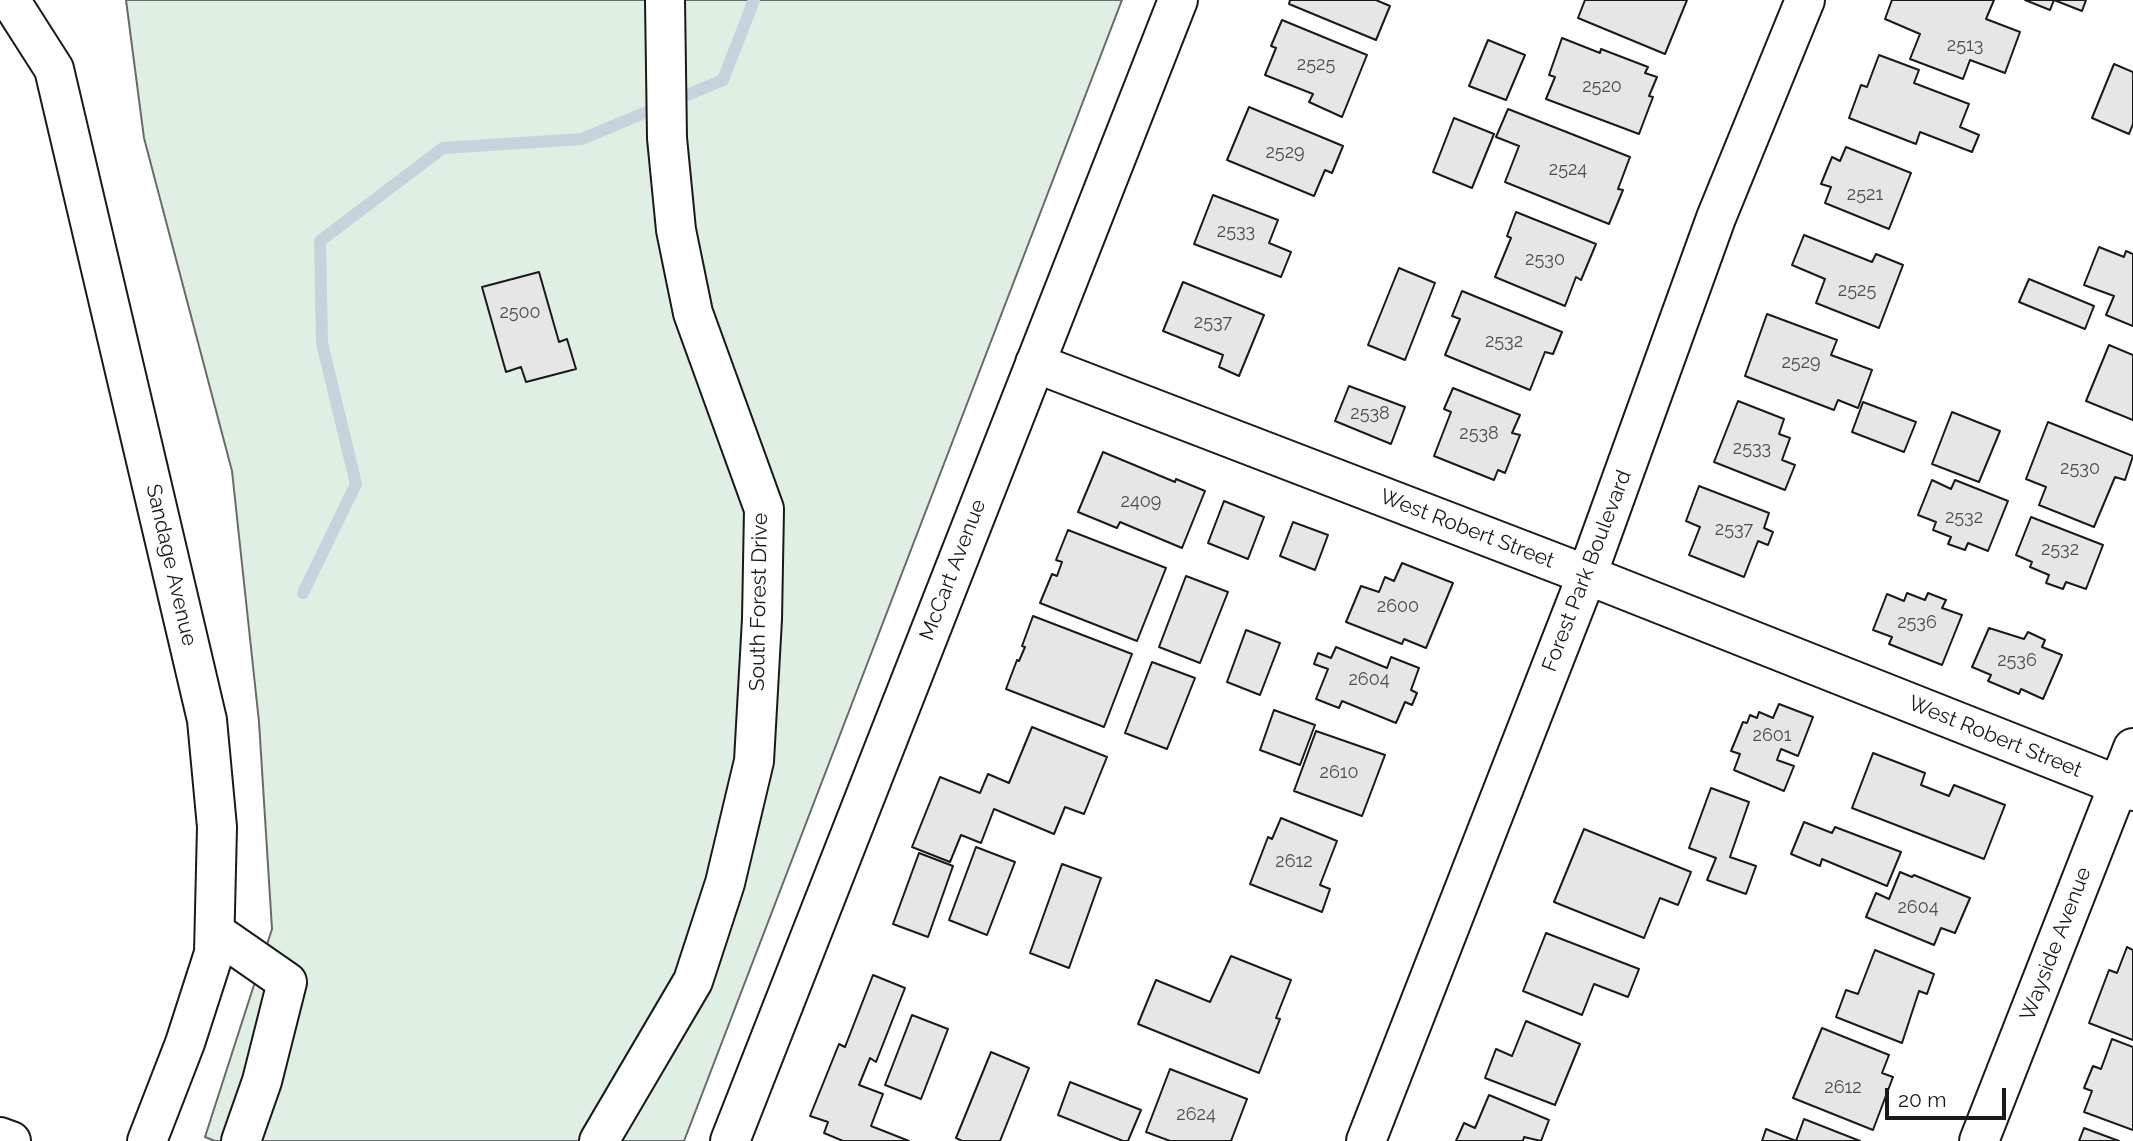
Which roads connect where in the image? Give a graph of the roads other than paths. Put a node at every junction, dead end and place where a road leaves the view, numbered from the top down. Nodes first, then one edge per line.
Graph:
1 (10, 0) edge
2 (665, 0) edge
3 (1178, 0) edge
4 (1805, 0) edge
5 (1035, 363) junction
6 (1587, 575) junction
7 (2133, 748) edge
8 (2126, 788) edge
9 (215, 932) junction
10 (0, 1137) edge
11 (11, 1141) edge
12 (147, 1141) edge
13 (241, 1141) edge
14 (599, 1141) edge
15 (730, 1141) edge
16 (1366, 1141) edge
17 (1979, 1141) edge

1 - 9 street, Sandage Avenue
2 - 14 street, South Forest Drive
3 - 5 street, McCart Avenue
4 - 6 street, Forest Park Boulevard
5 - 6 street, West Robert Street
5 - 15 street, McCart Avenue
6 - 8 street, West Robert Street
6 - 16 street, Forest Park Boulevard
7 - 8 street, Wayside Avenue
8 - 17 street, Wayside Avenue
9 - 12 street, Sandage Avenue
9 - 13 street
10 - 11 street

